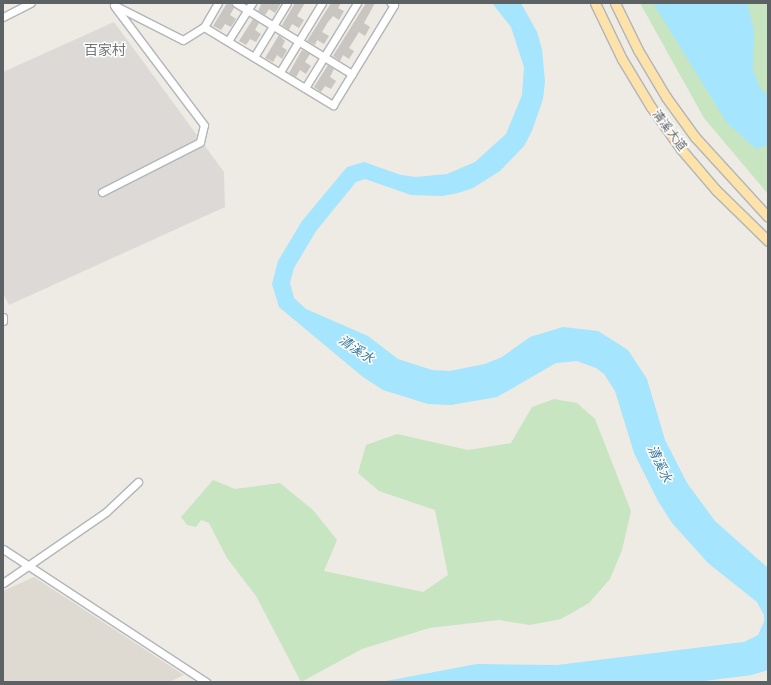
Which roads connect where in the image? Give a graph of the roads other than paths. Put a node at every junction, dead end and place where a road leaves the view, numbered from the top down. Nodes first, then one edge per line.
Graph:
1 (31, 3) edge
2 (218, 3) edge
3 (236, 3) edge
4 (252, 3) edge
5 (287, 3) edge
6 (322, 3) edge
7 (357, 3) edge
8 (391, 3) edge
9 (595, 3) edge
10 (615, 3) edge
11 (113, 4) edge
12 (247, 10) junction
13 (3, 17) edge
14 (204, 26) junction
15 (273, 26) junction
16 (228, 41) junction
17 (299, 41) junction
18 (324, 56) junction
19 (254, 57) junction
20 (280, 72) junction
21 (352, 74) junction
22 (305, 88) junction
23 (102, 192) dead end
24 (768, 217) edge
25 (768, 241) edge
26 (138, 482) dead end
27 (3, 549) edge
28 (30, 567) junction
29 (3, 582) edge
30 (206, 682) edge

1 - 13 street
2 - 14 street
3 - 12 street
4 - 12 street
5 - 15 street
6 - 17 street
7 - 18 street
8 - 21 street
9 - 25 main road, 清溪大道
10 - 24 main road, 清溪大道
11 - 14 street
11 - 23 street
12 - 15 street
12 - 16 street
14 - 16 street
15 - 17 street
15 - 19 street
16 - 19 street
17 - 18 street
17 - 20 street
18 - 21 street
18 - 22 street
19 - 20 street
20 - 22 street
21 - 22 street
26 - 28 street
27 - 28 street
28 - 29 street
28 - 30 street

